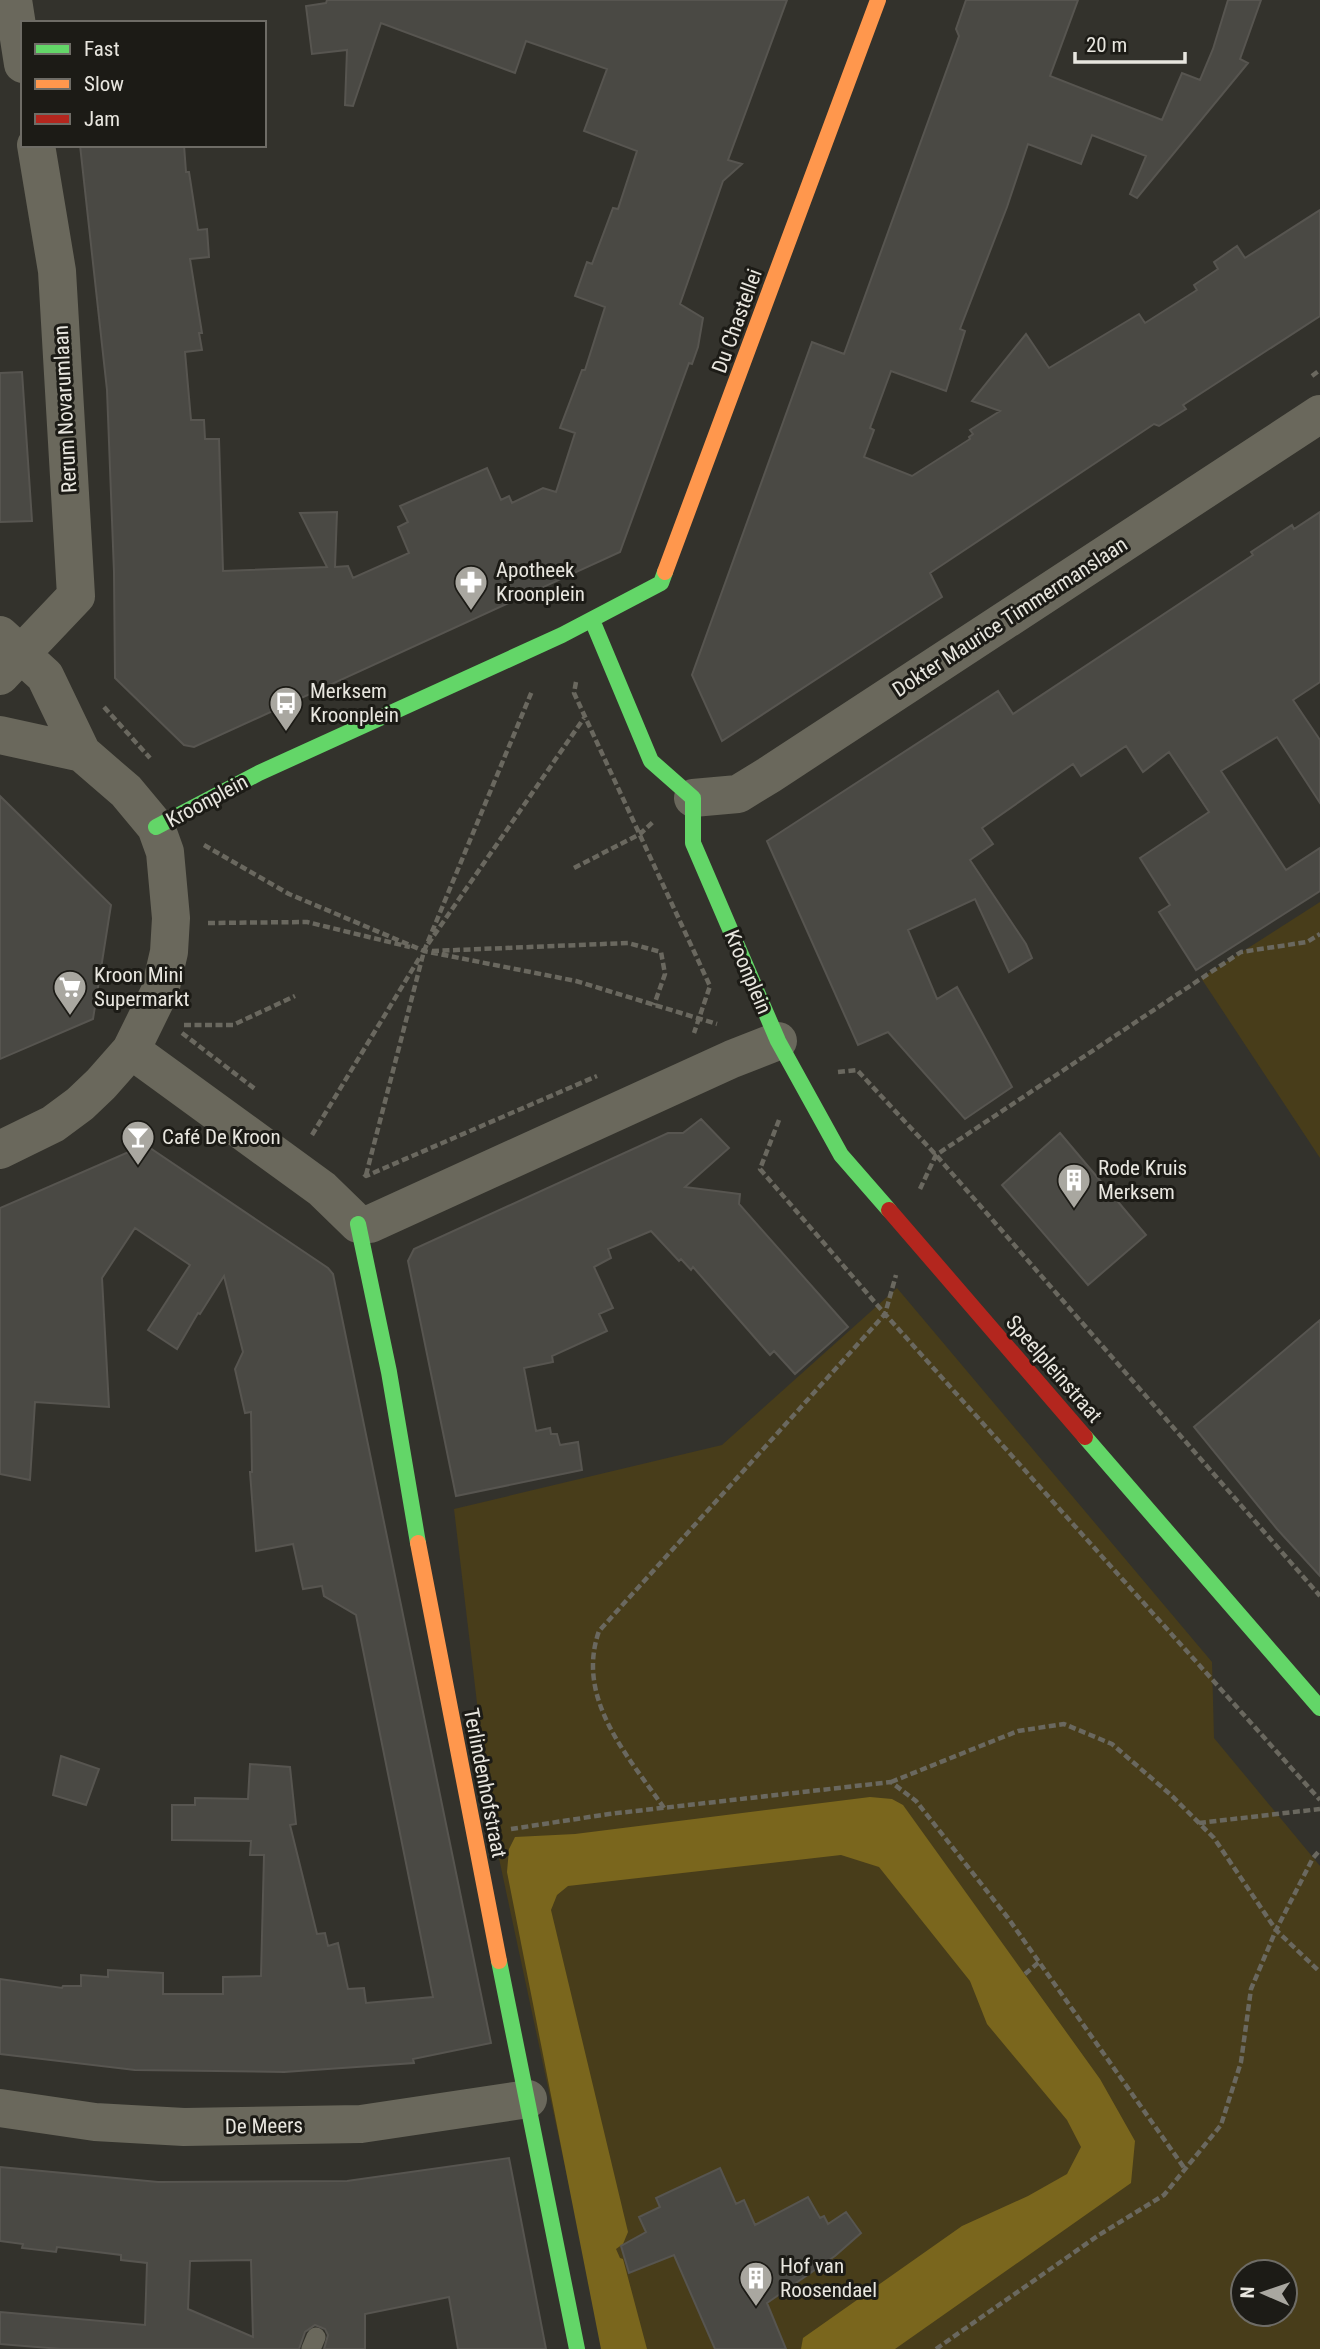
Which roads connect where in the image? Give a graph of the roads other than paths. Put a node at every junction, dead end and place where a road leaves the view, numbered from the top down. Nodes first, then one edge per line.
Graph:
1 (13, 0) edge
2 (878, 0) edge
3 (21, 51) edge
4 (36, 147) edge
5 (1320, 414) edge
6 (592, 620) junction
7 (7, 655) edge
8 (0, 735) edge
9 (82, 753) junction
10 (678, 806) junction
11 (156, 827) junction
12 (778, 1041) junction
13 (131, 1050) junction
14 (0, 1150) edge
15 (358, 1224) junction
16 (1320, 1708) edge
17 (527, 2099) junction
18 (0, 2108) edge
19 (577, 2349) edge

1 - 3 street
2 - 6 street, Du Chastellei
4 - 7 street, Rerum Novarumlaan
5 - 10 street, Dokter Maurice Timmermanslaan
6 - 10 street
6 - 11 street, Kroonplein
7 - 9 street
8 - 9 street
9 - 11 street
10 - 12 street, Kroonplein
11 - 13 street, Kroonplein
12 - 15 street, Kroonplein
12 - 16 street, Speelpleinstraat
13 - 14 street, Kroonplein
13 - 15 street
15 - 17 street, Terlindenhofstraat
17 - 18 street, De Meers
17 - 19 street, Terlindenhofstraat

